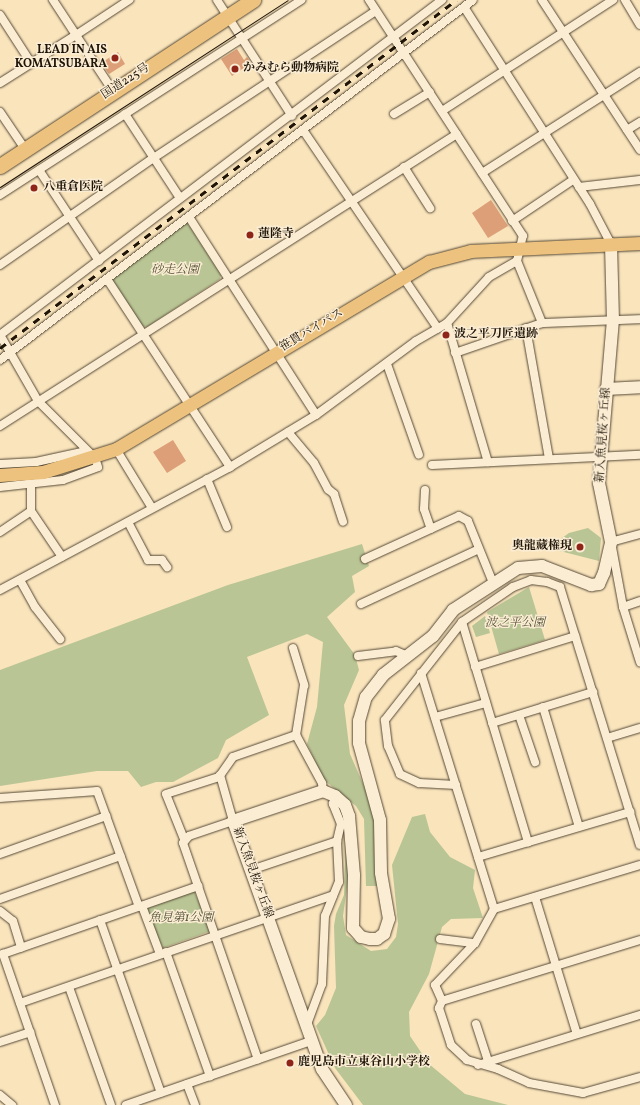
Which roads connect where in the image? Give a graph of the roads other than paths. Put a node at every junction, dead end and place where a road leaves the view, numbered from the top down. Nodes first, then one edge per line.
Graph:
1 (53, 0) edge
2 (129, 0) edge
3 (217, 0) edge
4 (253, 0) edge
5 (302, 0) edge
6 (369, 0) edge
7 (442, 0) edge
8 (473, 0) edge
9 (542, 0) edge
10 (613, 0) edge
11 (625, 0) edge
12 (464, 7) junction
13 (376, 11) junction
14 (0, 15) edge
15 (228, 16) junction
16 (640, 25) edge
17 (563, 32) junction
18 (76, 35) junction
19 (394, 37) junction
20 (242, 38) junction
21 (404, 53) junction
22 (31, 63) junction
23 (504, 70) junction
24 (640, 72) edge
25 (269, 80) junction
26 (0, 83) edge
27 (113, 91) junction
28 (430, 92) junction
29 (604, 95) junction
30 (442, 111) junction
31 (0, 112) edge
32 (125, 114) junction
33 (394, 114) dead end
34 (292, 116) junction
35 (640, 122) edge
36 (303, 130) junction
37 (627, 130) junction
38 (457, 134) junction
39 (545, 134) junction
40 (25, 149) junction
41 (640, 150) edge
42 (152, 159) junction
43 (0, 166) edge
44 (404, 166) junction
45 (39, 170) junction
46 (482, 173) junction
47 (640, 180) edge
48 (576, 184) junction
49 (0, 195) edge
50 (180, 198) junction
51 (350, 200) junction
52 (430, 208) dead end
53 (189, 217) junction
54 (70, 218) junction
55 (512, 221) junction
56 (640, 242) edge
57 (611, 244) junction
58 (522, 248) junction
59 (99, 261) junction
60 (517, 261) junction
61 (0, 265) edge
62 (401, 277) junction
63 (228, 278) junction
64 (107, 279) junction
65 (640, 319) edge
66 (613, 321) junction
67 (447, 323) junction
68 (542, 323) junction
69 (526, 328) junction
70 (438, 329) junction
71 (143, 334) junction
72 (10, 352) junction
73 (276, 352) junction
74 (455, 353) junction
75 (0, 360) edge
76 (387, 364) junction
77 (640, 387) edge
78 (606, 388) junction
79 (38, 401) junction
80 (189, 405) junction
81 (316, 415) junction
82 (0, 426) edge
83 (288, 432) junction
84 (116, 449) junction
85 (419, 455) dead end
86 (640, 455) edge
87 (601, 457) junction
88 (92, 459) junction
89 (549, 459) junction
90 (488, 462) junction
91 (0, 464) edge
92 (432, 465) dead end
93 (230, 467) junction
94 (0, 475) edge
95 (207, 479) junction
96 (31, 486) junction
97 (0, 487) edge
98 (425, 490) dead end
99 (152, 508) junction
100 (31, 511) junction
101 (128, 522) junction
102 (343, 522) dead end
103 (227, 527) dead end
104 (431, 529) junction
105 (0, 532) edge
106 (640, 534) edge
107 (610, 542) junction
108 (480, 550) junction
109 (62, 557) junction
110 (365, 560) dead end
111 (167, 567) dead end
112 (564, 574) junction
113 (20, 580) junction
114 (493, 583) junction
115 (560, 587) junction
116 (0, 590) edge
117 (640, 601) edge
118 (361, 604) dead end
119 (623, 607) junction
120 (462, 622) junction
121 (575, 636) junction
122 (60, 639) dead end
123 (293, 648) dead end
124 (358, 656) dead end
125 (408, 656) junction
126 (640, 662) edge
127 (475, 667) junction
128 (421, 673) junction
129 (593, 692) junction
130 (486, 703) junction
131 (543, 707) junction
132 (519, 715) junction
133 (435, 717) junction
134 (492, 723) junction
135 (640, 728) edge
136 (296, 735) junction
137 (607, 738) junction
138 (535, 762) dead end
139 (220, 775) junction
140 (456, 785) junction
141 (329, 793) junction
142 (0, 798) edge
143 (630, 812) junction
144 (106, 816) junction
145 (233, 821) junction
146 (579, 827) junction
147 (184, 839) junction
148 (337, 841) junction
149 (528, 842) junction
150 (640, 845) edge
151 (0, 854) edge
152 (121, 856) junction
153 (478, 857) junction
154 (640, 865) edge
155 (251, 870) junction
156 (198, 886) junction
157 (333, 896) junction
158 (535, 897) junction
159 (0, 898) edge
160 (140, 906) junction
161 (494, 910) junction
162 (0, 911) edge
163 (268, 918) junction
164 (100, 920) junction
165 (215, 935) junction
166 (440, 939) dead end
167 (640, 940) edge
168 (475, 943) junction
169 (21, 948) junction
170 (163, 953) junction
171 (1, 955) edge
172 (556, 966) junction
173 (118, 970) junction
174 (69, 986) junction
175 (442, 1001) junction
176 (20, 1003) junction
177 (640, 1015) edge
178 (476, 1024) dead end
179 (306, 1027) junction
180 (30, 1032) junction
181 (577, 1034) junction
182 (311, 1041) junction
183 (0, 1042) edge
184 (258, 1059) junction
185 (488, 1062) junction
186 (477, 1065) junction
187 (210, 1076) junction
188 (640, 1077) edge
189 (187, 1084) junction
190 (161, 1093) junction
191 (0, 1096) edge
192 (12, 1105) edge
193 (55, 1105) edge
194 (111, 1105) edge
195 (126, 1105) edge
196 (195, 1105) edge
197 (346, 1105) edge

1 - 18 street
2 - 18 street
3 - 15 street
4 - 15 highway, 国道225号
5 - 20 street
6 - 13 street
7 - 19 street
8 - 12 street
9 - 17 street
10 - 17 street
11 - 16 street
12 - 21 street
12 - 23 street
13 - 19 street
13 - 25 street
14 - 22 street
15 - 20 street
15 - 27 highway, 国道225号
17 - 23 street
17 - 29 street
18 - 22 street
18 - 27 street
19 - 21 street
19 - 34 street
20 - 25 street
20 - 32 street
21 - 28 street
21 - 36 street
22 - 26 street
23 - 30 street
23 - 39 street
24 - 29 street
25 - 34 street
25 - 42 street
27 - 40 highway, 国道225号
28 - 30 street
28 - 33 street
29 - 37 street
29 - 39 street
30 - 38 street
31 - 40 street
32 - 42 street
32 - 45 street
34 - 50 street
35 - 37 street
36 - 51 street
36 - 53 street
37 - 41 street
38 - 44 street
38 - 46 street
39 - 46 street
39 - 48 street
40 - 43 highway, 国道225号
42 - 50 street
42 - 54 street
44 - 51 street
44 - 52 street
45 - 49 street
45 - 54 street
46 - 55 street
47 - 48 street
48 - 55 street
48 - 57 street
50 - 59 street
51 - 62 street
51 - 63 street
53 - 63 street
53 - 64 street
54 - 59 street
54 - 61 street
55 - 58 street
56 - 57 main road, 笹貫バイパス
57 - 58 main road, 笹貫バイパス
57 - 66 street, 新入魚見桜ヶ丘線
58 - 60 street
58 - 62 main road, 笹貫バイパス
59 - 72 street
60 - 67 street
60 - 68 street
62 - 70 street
62 - 73 main road, 笹貫バイパス
63 - 71 street
63 - 73 street
64 - 71 street
64 - 72 street
65 - 66 street
66 - 68 street
66 - 78 street, 新入魚見桜ヶ丘線
67 - 70 street
67 - 74 street
68 - 69 street
69 - 74 street
69 - 89 street
70 - 76 street
71 - 79 street
71 - 80 street
72 - 75 street
72 - 79 street
73 - 80 main road, 笹貫バイパス
73 - 81 street
74 - 90 street
76 - 81 street
76 - 85 street
77 - 78 street
78 - 87 street, 新入魚見桜ヶ丘線
79 - 82 street
79 - 88 street
80 - 84 main road, 笹貫バイパス
80 - 93 street
81 - 83 street
83 - 93 street
83 - 102 street
84 - 88 main road, 笹貫バイパス
84 - 99 street
86 - 87 street
87 - 89 street
87 - 107 street, 新入魚見桜ヶ丘線
88 - 91 street
88 - 94 main road, 笹貫バイパス
88 - 96 street
89 - 90 street
90 - 92 street
93 - 95 street
95 - 99 street
95 - 103 street
96 - 97 street
96 - 100 street
98 - 104 street
99 - 101 street
100 - 105 street
100 - 109 street
101 - 109 street
101 - 111 street
104 - 108 street
104 - 110 street
106 - 107 street
107 - 112 street, 新入魚見桜ヶ丘線
107 - 119 street
108 - 114 street
108 - 118 street
109 - 113 street
112 - 114 street, 新入魚見桜ヶ丘線
112 - 115 street
113 - 116 street
113 - 122 street
114 - 125 street, 新入魚見桜ヶ丘線
115 - 120 street
115 - 121 street
117 - 119 street
119 - 126 street
120 - 127 street
120 - 128 street
121 - 127 street
121 - 129 street
123 - 136 street
124 - 125 street
125 - 141 street, 新入魚見桜ヶ丘線
127 - 130 street
128 - 133 street
128 - 140 street
129 - 131 street
129 - 137 street
130 - 133 street
130 - 134 street
131 - 132 street
131 - 146 street
132 - 134 street
132 - 138 street
133 - 140 street
134 - 149 street
135 - 137 street
136 - 139 street
136 - 141 street
137 - 143 street
139 - 145 street
139 - 147 street
140 - 153 street
141 - 145 street, 新入魚見桜ヶ丘線
141 - 148 street
142 - 144 street
143 - 146 street
143 - 150 street
144 - 151 street
144 - 152 street
145 - 147 street
145 - 155 street, 新入魚見桜ヶ丘線
146 - 149 street
147 - 156 street
148 - 155 street
148 - 157 street
149 - 153 street
152 - 159 street
152 - 160 street
153 - 161 street
154 - 158 street
155 - 163 street, 新入魚見桜ヶ丘線
156 - 160 street
156 - 165 street
157 - 163 street
157 - 179 street
158 - 161 street
158 - 172 street
160 - 164 street
160 - 170 street
161 - 168 street
162 - 169 street
163 - 165 street
163 - 179 street, 新入魚見桜ヶ丘線
164 - 169 street
164 - 173 street
165 - 170 street
165 - 184 street
166 - 168 street
167 - 172 street
168 - 175 street
169 - 171 street
170 - 173 street
170 - 187 street
171 - 176 street
172 - 175 street
172 - 181 street
173 - 174 street
173 - 190 street
174 - 176 street
174 - 194 street
175 - 186 street
176 - 180 street
177 - 181 street
178 - 185 street
179 - 182 street, 新入魚見桜ヶ丘線
180 - 183 street
180 - 193 street
181 - 185 street
182 - 184 street
182 - 197 street, 新入魚見桜ヶ丘線
184 - 187 street
185 - 186 street
186 - 188 street
187 - 189 street
189 - 190 street
189 - 196 street
190 - 195 street
191 - 192 street

